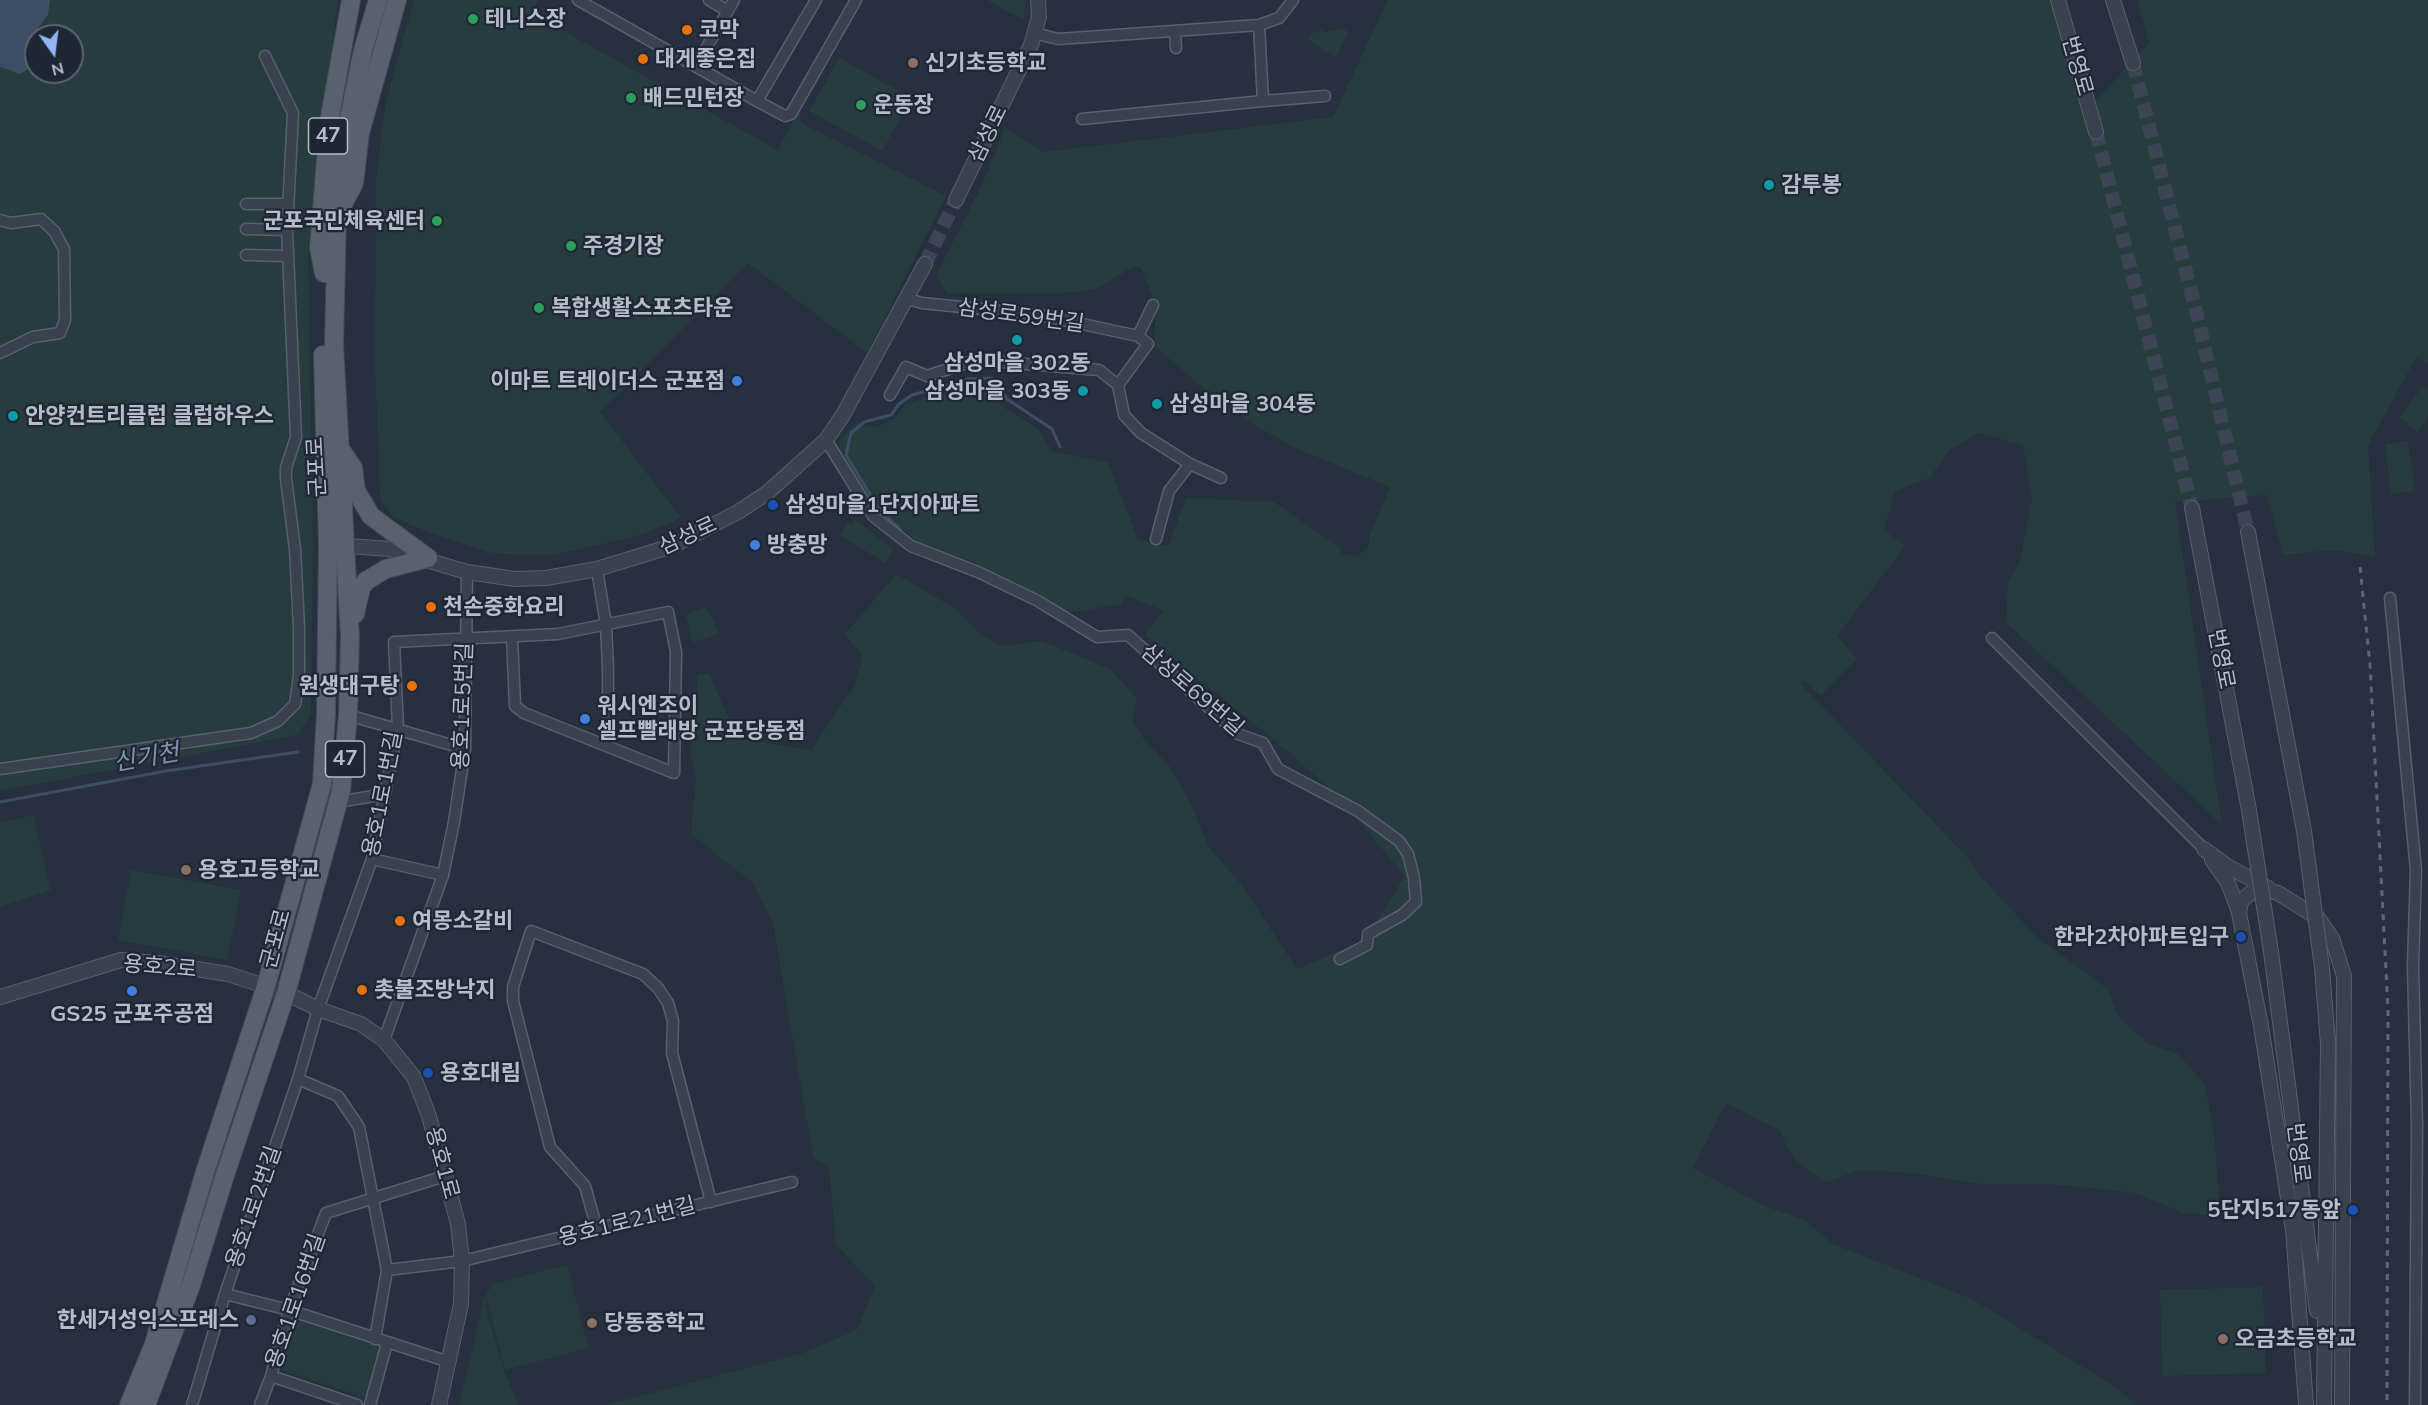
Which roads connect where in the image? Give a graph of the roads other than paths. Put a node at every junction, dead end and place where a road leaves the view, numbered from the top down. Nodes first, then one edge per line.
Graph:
1 (351, 0) edge
2 (368, 0) edge
3 (378, 0) edge
4 (397, 0) edge
5 (578, 0) edge
6 (709, 0) edge
7 (734, 0) edge
8 (816, 0) edge
9 (856, 0) edge
10 (1038, 0) edge
11 (1293, 0) edge
12 (2058, 0) edge
13 (2113, 0) edge
14 (728, 11) junction
15 (1259, 25) junction
16 (1175, 31) junction
17 (1034, 33) junction
18 (1176, 48) dead end
19 (265, 56) dead end
20 (2133, 63) tunnel mouth
21 (696, 66) junction
22 (1325, 96) dead end
23 (757, 101) junction
24 (1263, 101) junction
25 (1082, 119) dead end
26 (2096, 132) tunnel mouth
27 (956, 200) tunnel mouth
28 (246, 204) dead end
29 (288, 204) junction
30 (337, 216) junction
31 (0, 220) edge
32 (246, 229) dead end
33 (287, 230) junction
34 (246, 255) dead end
35 (287, 256) junction
36 (925, 264) tunnel mouth
37 (324, 273) junction
38 (905, 298) junction
39 (1153, 305) dead end
40 (1138, 336) junction
41 (0, 353) edge
42 (323, 374) junction
43 (1118, 385) junction
44 (890, 395) dead end
45 (338, 438) junction
46 (826, 440) junction
47 (1190, 464) junction
48 (1221, 478) dead end
49 (2192, 508) tunnel mouth
50 (2248, 532) tunnel mouth
51 (1156, 539) dead end
52 (336, 545) junction
53 (428, 558) junction
54 (597, 569) junction
55 (467, 572) junction
56 (2390, 598) dead end
57 (606, 625) junction
58 (350, 637) junction
59 (512, 637) junction
60 (466, 638) junction
61 (1992, 639) dead end
62 (348, 715) junction
63 (398, 728) junction
64 (604, 745) junction
65 (465, 749) junction
66 (0, 769) edge
67 (385, 794) junction
68 (338, 802) junction
69 (2204, 849) junction
70 (372, 859) junction
71 (443, 875) junction
72 (2278, 893) junction
73 (2239, 913) junction
74 (1340, 959) dead end
75 (266, 986) junction
76 (286, 993) junction
77 (0, 997) edge
78 (318, 1009) junction
79 (384, 1040) junction
80 (298, 1079) junction
81 (445, 1176) junction
82 (792, 1182) dead end
83 (374, 1196) junction
84 (711, 1202) junction
85 (597, 1229) junction
86 (462, 1262) junction
87 (387, 1270) junction
88 (225, 1294) junction
89 (289, 1310) junction
90 (375, 1339) junction
91 (387, 1343) junction
92 (2323, 1355) junction
93 (449, 1362) junction
94 (271, 1376) junction
95 (129, 1405) edge
96 (146, 1405) edge
97 (192, 1405) edge
98 (260, 1405) edge
99 (357, 1405) edge
100 (370, 1405) edge
101 (440, 1405) edge
102 (2306, 1405) edge
103 (2324, 1405) edge
104 (2342, 1405) edge
105 (2415, 1405) edge

1 - 37 main road, 군포로 / 47
2 - 37 main road, 군포로 / 47
3 - 30 main road, 군포로 / 47
4 - 30 main road, 군포로 / 47
5 - 21 street
6 - 14 street
7 - 14 street
8 - 23 street
9 - 23 street
10 - 17 street, 삼성로
11 - 15 street
12 - 26 street, 번영로
13 - 20 street
14 - 21 street
15 - 16 street
15 - 24 street
16 - 17 street
16 - 18 street
17 - 27 street, 삼성로
19 - 29 street
21 - 23 street
22 - 24 street
24 - 25 street
28 - 29 street
29 - 33 street
30 - 45 main road, 군포로 / 47
31 - 41 street
32 - 33 street
33 - 35 street
34 - 35 street
35 - 66 street
36 - 38 street, 삼성로
37 - 42 main road, 군포로 / 47
38 - 40 street, 삼성로59번길
38 - 46 street, 삼성로
39 - 40 street
40 - 43 street, 삼성로59번길
42 - 45 main road
42 - 52 main road, 군포로 / 47
43 - 44 street
43 - 47 street
45 - 52 main road, 군포로 / 47
45 - 53 main road
46 - 54 street, 삼성로
46 - 74 street, 삼성로69번길
47 - 48 street
47 - 51 street
49 - 92 street, 번영로, bridge
50 - 92 street, 번영로, bridge
52 - 53 street, 삼성로
52 - 58 main road, 군포로 / 47
52 - 75 main road, 군포로 / 47
53 - 55 street, 삼성로
53 - 58 main road
54 - 55 street, 삼성로
54 - 57 street
55 - 60 street, 용호1로5번길
56 - 105 street
57 - 59 street
57 - 64 street
57 - 64 street
58 - 62 main road, 군포로 / 47
59 - 60 street
59 - 64 street
60 - 63 street, 용호1로1번길
60 - 65 street, 용호1로5번길
61 - 69 street
62 - 63 street
62 - 68 main road, 군포로 / 47
63 - 65 street
63 - 67 street, 용호1로1번길
65 - 71 street, 용호1로5번길
67 - 68 street
67 - 70 street, 용호1로1번길
68 - 76 main road, 군포로 / 47
69 - 72 street
69 - 73 street
70 - 71 street
70 - 78 street, 용호1로1번길
71 - 79 street, 용호1로5번길
72 - 73 street
72 - 104 street
73 - 102 street
75 - 76 street, 용호2로
75 - 77 street, 용호2로
75 - 95 main road, 군포로 / 47
76 - 78 street, 용호1로
76 - 96 main road, 군포로 / 47
78 - 79 street, 용호1로
78 - 80 street, 용호1로2번길
79 - 81 street, 용호1로
80 - 83 street
80 - 88 street, 용호1로2번길
81 - 83 street, 용호1로16번길
81 - 86 street, 용호1로
82 - 84 street, 용호1로21번길
83 - 87 street
83 - 89 street, 용호1로16번길
84 - 85 street, 용호1로21번길
84 - 85 street
85 - 86 street, 용호1로21번길
86 - 87 street, 용호1로21번길
86 - 93 street, 용호1로
87 - 90 street
88 - 89 street
88 - 97 street, 용호1로2번길
89 - 90 street
89 - 94 street, 용호1로16번길
90 - 91 street
91 - 93 street
91 - 100 street
92 - 103 street, 번영로
93 - 101 street, 용호1로
94 - 98 street, 용호1로16번길
94 - 99 street

